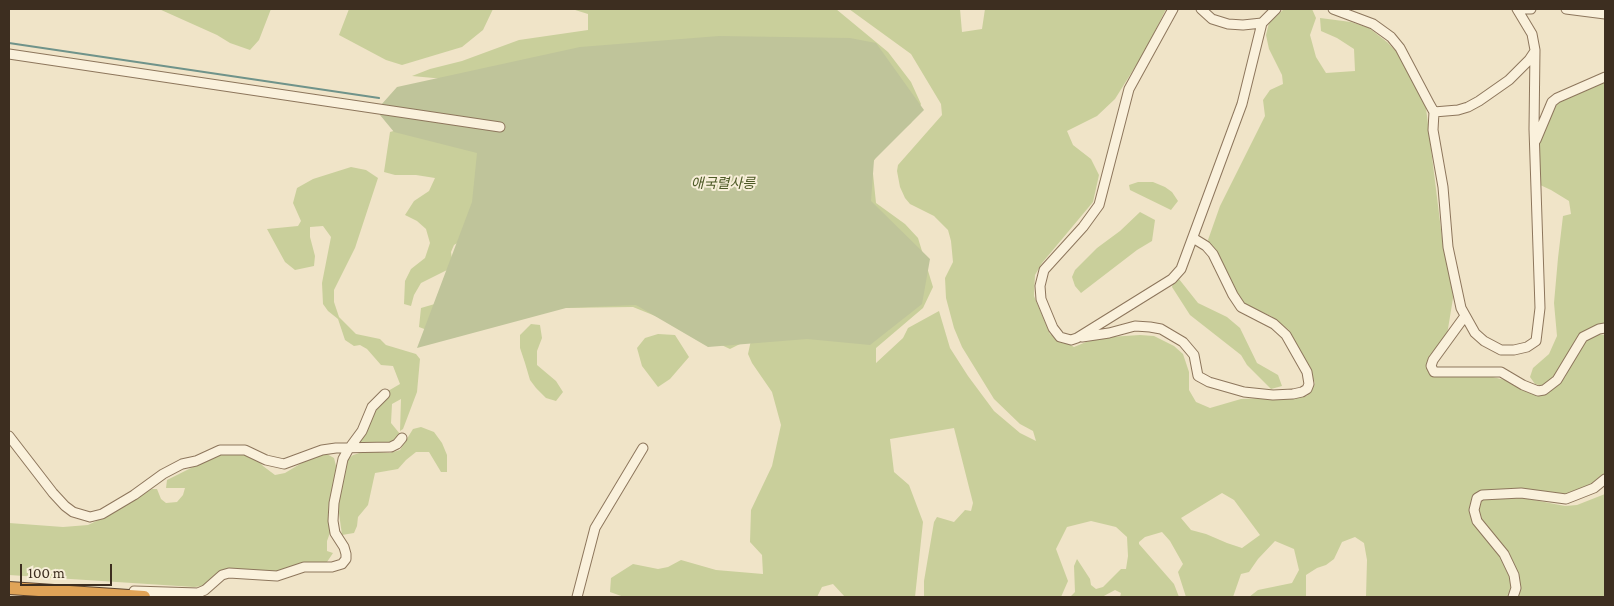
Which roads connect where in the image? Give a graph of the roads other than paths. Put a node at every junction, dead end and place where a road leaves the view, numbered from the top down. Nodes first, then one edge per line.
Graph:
1 (1172, 9) edge
2 (1200, 9) edge
3 (1276, 9) edge
4 (1333, 9) edge
5 (1517, 9) edge
6 (1531, 9) edge
7 (1566, 9) edge
8 (1605, 14) edge
9 (1262, 23) junction
10 (1535, 50) junction
11 (9, 54) edge
12 (1605, 77) edge
13 (1434, 112) junction
14 (500, 127) dead end
15 (1535, 143) junction
16 (1193, 238) junction
17 (1465, 316) junction
18 (1605, 328) edge
19 (1077, 338) junction
20 (385, 394) dead end
21 (9, 436) edge
22 (402, 438) dead end
23 (349, 448) junction
24 (643, 448) dead end
25 (1605, 479) edge
26 (9, 582) edge
27 (9, 588) edge
28 (9, 593) edge
29 (65, 597) edge
30 (144, 597) edge
31 (577, 597) edge
32 (1514, 597) edge

1 - 19 street
2 - 9 street
3 - 9 street
4 - 13 street
5 - 6 street
5 - 10 street
7 - 8 street
9 - 16 street
10 - 13 street
10 - 15 street
11 - 14 street
12 - 15 street
13 - 17 street
15 - 17 street
16 - 19 street
16 - 19 street
17 - 18 street
20 - 23 street
21 - 23 street
22 - 23 street
23 - 26 street
24 - 31 street
25 - 32 street
27 - 30 highway
28 - 29 highway

